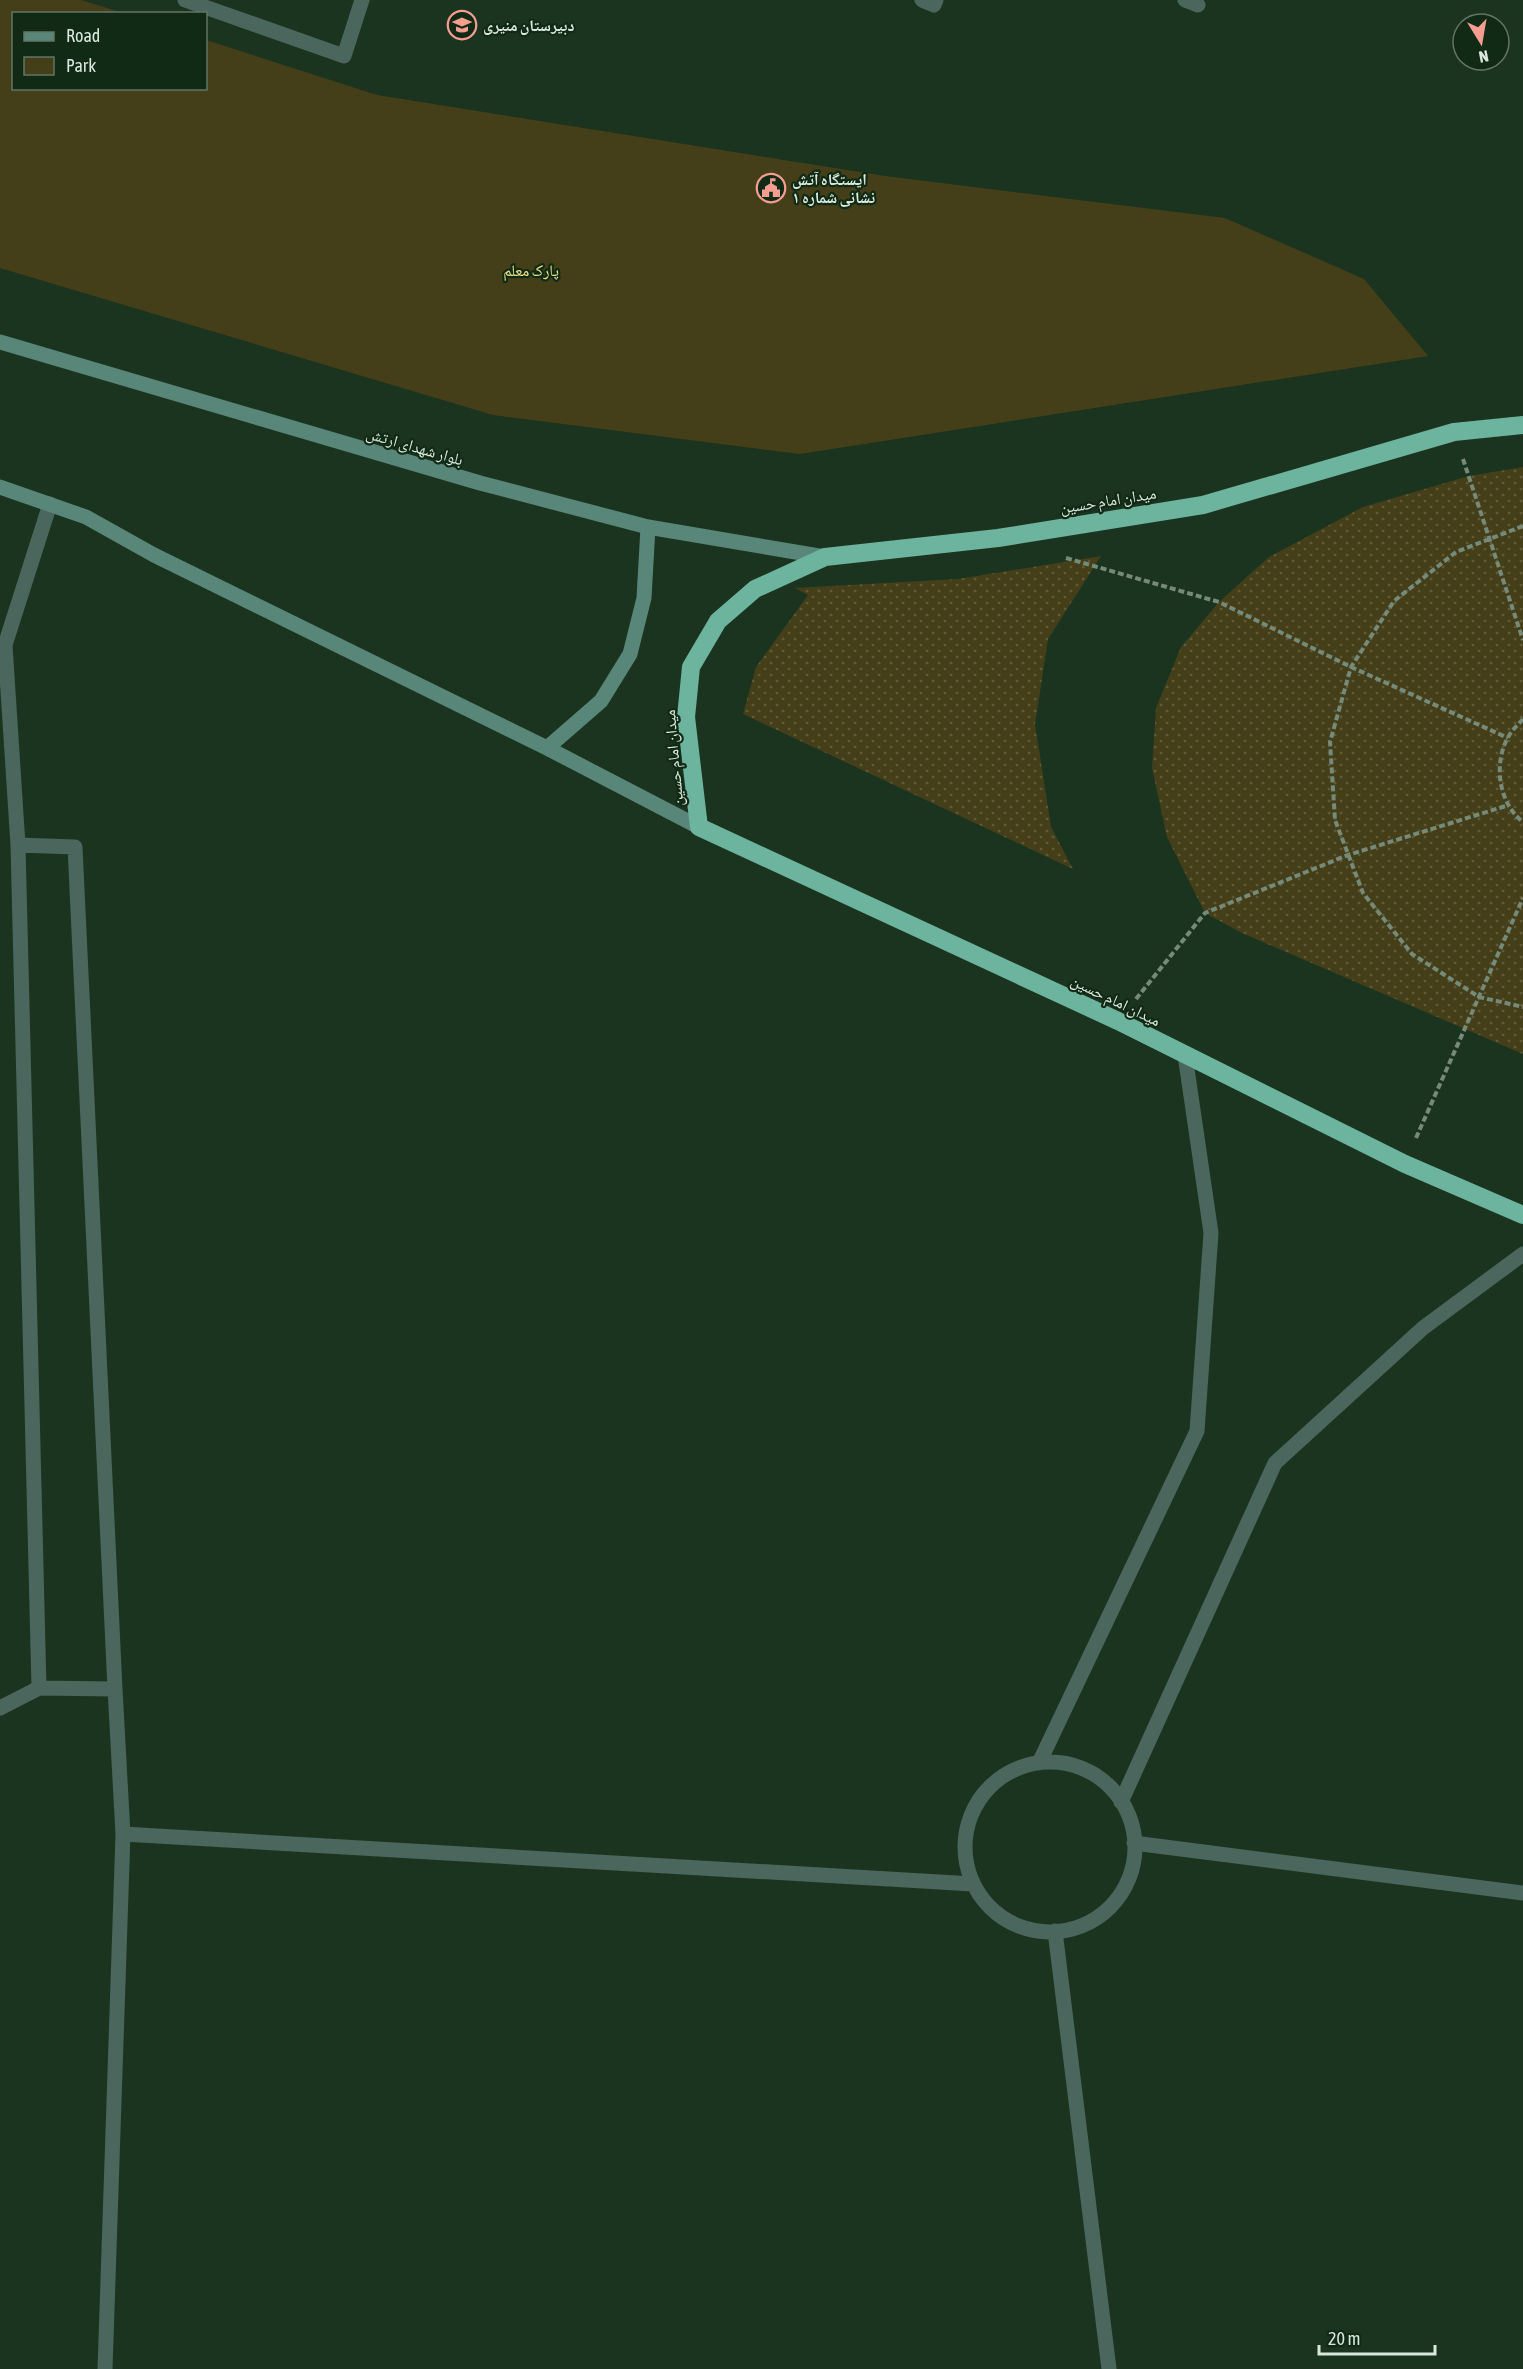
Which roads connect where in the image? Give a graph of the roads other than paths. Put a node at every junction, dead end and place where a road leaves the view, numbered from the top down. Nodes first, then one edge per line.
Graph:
1 (185, 0) edge
2 (362, 0) edge
3 (922, 0) edge
4 (936, 0) edge
5 (0, 342) edge
6 (1523, 424) edge
7 (0, 488) edge
8 (50, 504) junction
9 (648, 527) junction
10 (825, 557) junction
11 (2, 642) edge
12 (547, 748) junction
13 (699, 827) junction
14 (18, 845) junction
15 (1185, 1055) junction
16 (1523, 1215) edge
17 (1523, 1254) edge
18 (39, 1688) junction
19 (115, 1689) junction
20 (0, 1708) edge
21 (1039, 1763) junction
22 (1121, 1802) junction
23 (123, 1834) junction
24 (1134, 1843) junction
25 (973, 1884) junction
26 (1523, 1893) edge
27 (1055, 1931) junction
28 (105, 2369) edge
29 (1109, 2369) edge

1 - 2 street
3 - 4 street
5 - 9 main road, بلوار شهدای ارتش
6 - 10 highway, میدان امام حسین
7 - 8 main road
8 - 11 street
8 - 12 main road
9 - 10 main road, بلوار شهدای ارتش
9 - 12 main road
10 - 13 highway, میدان امام حسین
11 - 14 street
12 - 13 main road
13 - 15 highway, میدان امام حسین
14 - 18 street
14 - 19 street
15 - 16 highway, میدان امام حسین
15 - 21 street
17 - 22 street
18 - 19 street
18 - 20 street
19 - 23 street
21 - 22 street
21 - 25 street
22 - 24 street
23 - 25 street
23 - 28 street
24 - 26 street
24 - 27 street
25 - 27 street
27 - 29 street

